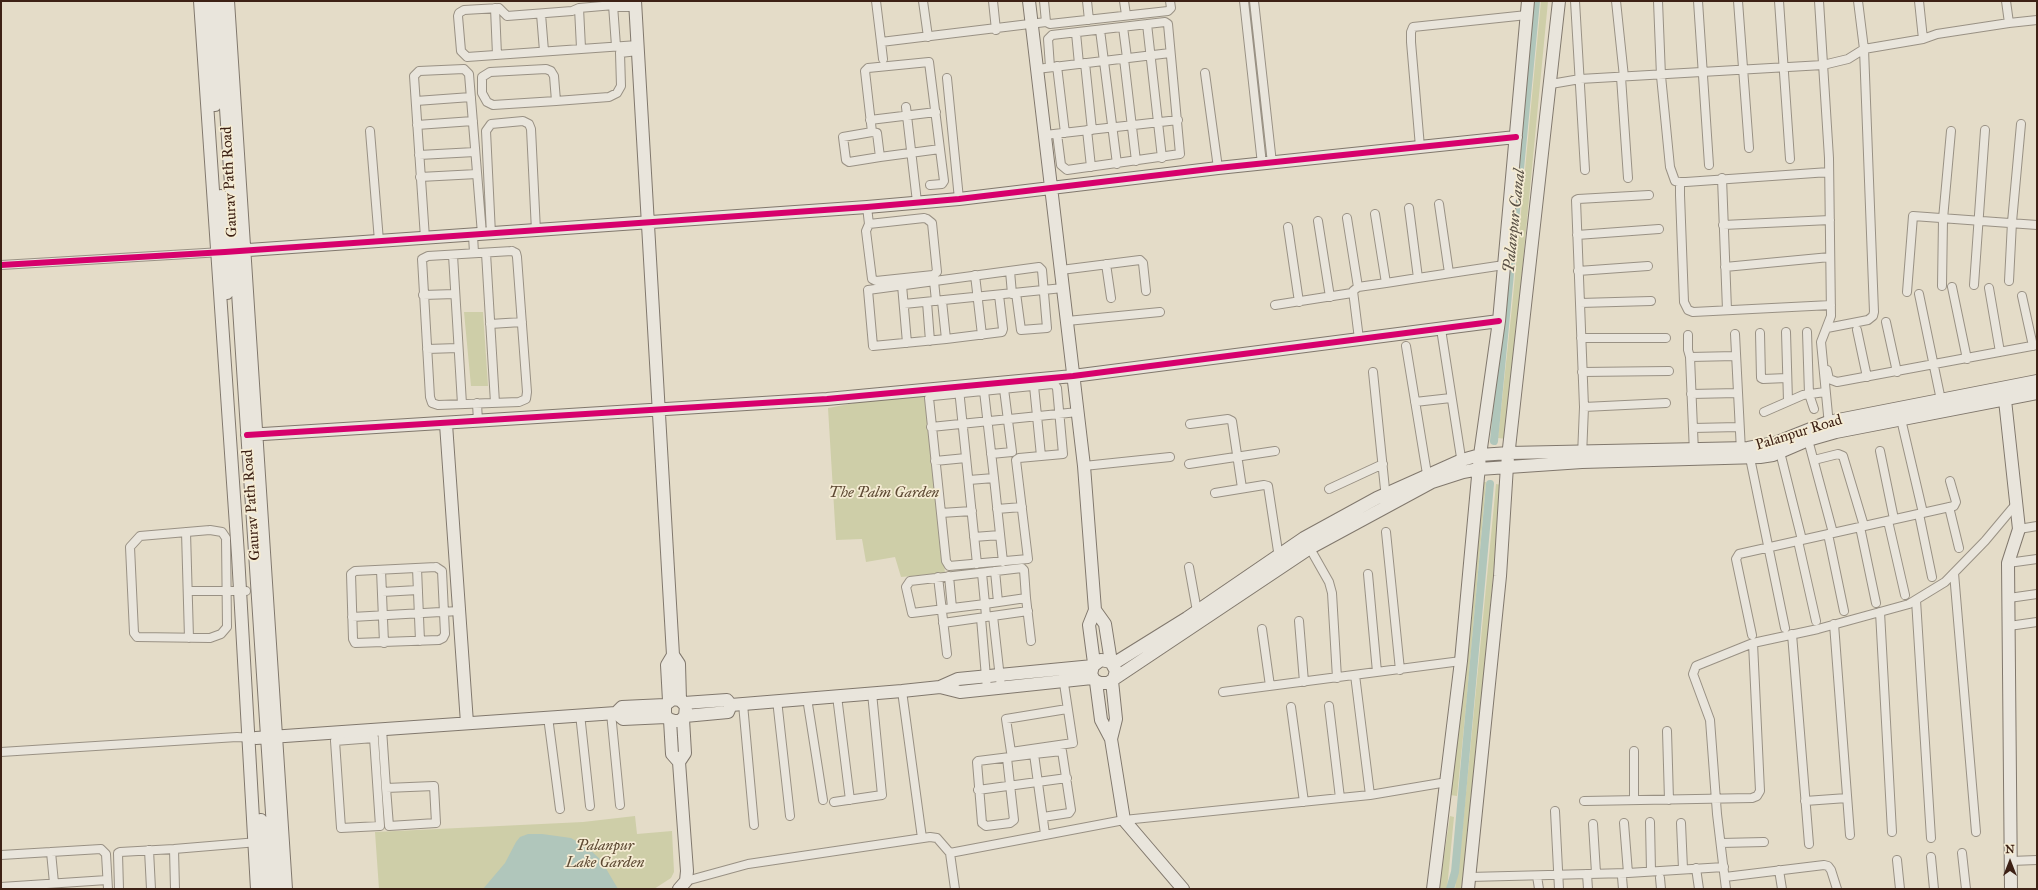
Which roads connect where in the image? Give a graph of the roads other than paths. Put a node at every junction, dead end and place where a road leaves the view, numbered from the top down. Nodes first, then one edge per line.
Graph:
1 (200, 1) edge
2 (209, 1) edge
3 (219, 1) edge
4 (228, 1) edge
5 (876, 1) edge
6 (922, 1) edge
7 (993, 1) edge
8 (1029, 1) edge
9 (1044, 1) edge
10 (1087, 1) edge
11 (1124, 1) edge
12 (1170, 1) edge
13 (1244, 1) edge
14 (1254, 1) edge
15 (1528, 1) edge
16 (1559, 1) edge
17 (1575, 1) edge
18 (1616, 1) edge
19 (1658, 1) edge
20 (1698, 1) edge
21 (1738, 1) edge
22 (1779, 1) edge
23 (1820, 1) edge
24 (1858, 1) edge
25 (1919, 1) edge
26 (2006, 1) edge
27 (635, 3) edge
28 (613, 5) junction
29 (494, 8) junction
30 (578, 8) junction
31 (541, 14) junction
32 (1126, 15) junction
33 (1527, 15) junction
34 (1089, 20) junction
35 (2037, 20) edge
36 (1046, 22) junction
37 (2009, 23) junction
38 (1147, 24) junction
39 (1032, 25) junction
40 (1256, 26) junction
41 (1123, 27) junction
42 (1247, 27) junction
43 (996, 30) junction
44 (1100, 30) junction
45 (1076, 32) junction
46 (928, 37) junction
47 (1924, 38) junction
48 (881, 42) junction
49 (616, 46) junction
50 (581, 48) junction
51 (638, 48) junction
52 (1864, 49) junction
53 (544, 51) junction
54 (1170, 53) junction
55 (497, 55) junction
56 (1150, 56) junction
57 (883, 59) dead end
58 (1125, 59) junction
59 (1104, 61) junction
60 (1082, 64) junction
61 (1823, 65) junction
62 (1784, 66) junction
63 (1054, 67) junction
64 (1037, 69) junction
65 (1743, 69) junction
66 (1262, 72) junction
67 (1702, 72) junction
68 (1205, 73) dead end
69 (1252, 74) junction
70 (1661, 76) junction
71 (1622, 77) junction
72 (946, 78) dead end
73 (1580, 79) junction
74 (1551, 84) junction
75 (471, 97) junction
76 (416, 101) junction
77 (556, 101) junction
78 (906, 111) junction
79 (936, 112) junction
80 (870, 120) junction
81 (1178, 120) junction
82 (473, 121) junction
83 (1158, 122) junction
84 (2021, 124) dead end
85 (417, 125) junction
86 (1132, 125) junction
87 (1112, 128) junction
88 (1090, 130) junction
89 (1985, 130) dead end
90 (370, 131) dead end
91 (1952, 131) dead end
92 (872, 132) junction
93 (1056, 134) junction
94 (1516, 137) junction
95 (1420, 147) junction
96 (1749, 148) dead end
97 (940, 149) junction
98 (476, 152) junction
99 (911, 152) junction
100 (419, 154) junction
101 (880, 156) junction
102 (1162, 158) junction
103 (1790, 160) dead end
104 (1136, 161) junction
105 (1267, 163) junction
106 (1117, 164) junction
107 (1709, 165) dead end
108 (1091, 167) junction
109 (1218, 168) junction
110 (1585, 170) dead end
111 (1829, 172) junction
112 (477, 174) junction
113 (420, 177) junction
114 (1628, 178) dead end
115 (1722, 178) junction
116 (1680, 182) junction
117 (930, 185) dead end
118 (1051, 188) junction
119 (1649, 196) dead end
120 (958, 199) junction
121 (917, 202) junction
122 (1439, 204) dead end
123 (867, 207) junction
124 (1409, 208) dead end
125 (1375, 214) dead end
126 (1347, 218) dead end
127 (1943, 219) junction
128 (1830, 220) junction
129 (1318, 221) dead end
130 (1978, 221) junction
131 (2012, 222) junction
132 (647, 224) junction
133 (869, 224) junction
134 (1723, 225) junction
135 (2037, 225) edge
136 (1288, 227) dead end
137 (1659, 229) dead end
138 (536, 231) junction
139 (479, 235) junction
140 (1577, 235) junction
141 (425, 238) junction
142 (379, 241) junction
143 (230, 251) junction
144 (472, 253) junction
145 (486, 253) junction
146 (453, 255) junction
147 (1830, 257) junction
148 (1106, 264) junction
149 (1, 265) edge
150 (1504, 265) junction
151 (1648, 266) dead end
152 (1725, 267) junction
153 (1061, 270) junction
154 (1010, 271) junction
155 (1578, 271) junction
156 (1449, 273) junction
157 (975, 275) junction
158 (1418, 278) junction
159 (2009, 280) dead end
160 (934, 281) junction
161 (1386, 283) junction
162 (1974, 284) dead end
163 (902, 285) junction
164 (1942, 286) dead end
165 (1952, 287) dead end
166 (1063, 288) junction
167 (1989, 288) dead end
168 (1044, 290) junction
169 (1146, 290) dead end
170 (1355, 290) junction
171 (1907, 292) dead end
172 (455, 294) junction
173 (1014, 294) junction
174 (1919, 294) dead end
175 (424, 295) junction
176 (999, 295) junction
177 (2022, 296) dead end
178 (977, 297) junction
179 (1330, 297) junction
180 (1111, 298) dead end
181 (939, 301) junction
182 (1651, 301) dead end
183 (927, 302) junction
184 (1299, 302) junction
185 (1580, 303) junction
186 (904, 304) junction
187 (1275, 305) dead end
188 (1831, 305) junction
189 (1727, 310) junction
190 (1160, 312) dead end
191 (1500, 321) junction
192 (522, 322) junction
193 (1067, 322) junction
194 (1886, 322) dead end
195 (490, 324) junction
196 (1827, 328) junction
197 (1440, 329) junction
198 (1857, 330) dead end
199 (1786, 332) dead end
200 (1807, 332) dead end
201 (1760, 333) dead end
202 (1735, 334) dead end
203 (982, 335) junction
204 (1688, 335) dead end
205 (1581, 338) junction
206 (1666, 338) dead end
207 (946, 339) junction
208 (1359, 339) junction
209 (930, 341) junction
210 (907, 343) junction
211 (1406, 346) dead end
212 (2035, 346) edge
213 (458, 348) junction
214 (427, 349) junction
215 (1825, 351) dead end
216 (2000, 352) junction
217 (1736, 356) junction
218 (1690, 357) junction
219 (1967, 359) junction
220 (1934, 365) junction
221 (1669, 370) dead end
222 (1373, 372) dead end
223 (1582, 372) junction
224 (1897, 372) junction
225 (1073, 376) junction
226 (1867, 377) junction
227 (1787, 378) junction
228 (2037, 381) edge
229 (1034, 386) junction
230 (1004, 389) junction
231 (959, 390) junction
232 (984, 391) junction
233 (1825, 392) junction
234 (1738, 393) junction
235 (2005, 393) junction
236 (2037, 393) edge
237 (1691, 394) junction
238 (1809, 394) junction
239 (1451, 398) junction
240 (1788, 401) junction
241 (1415, 402) junction
242 (480, 403) junction
243 (494, 403) junction
244 (1666, 403) dead end
245 (462, 404) junction
246 (1942, 405) junction
247 (1584, 407) junction
248 (1814, 409) dead end
249 (658, 410) junction
250 (1078, 412) junction
251 (1764, 412) dead end
252 (1899, 413) junction
253 (1059, 414) junction
254 (1037, 416) junction
255 (1008, 420) junction
256 (481, 421) junction
257 (988, 421) junction
258 (446, 424) junction
259 (963, 424) junction
260 (1190, 424) dead end
261 (931, 427) junction
262 (1739, 427) junction
263 (1693, 428) junction
264 (1829, 428) junction
265 (252, 435) junction
266 (1807, 435) junction
267 (1275, 451) dead end
268 (1880, 451) dead end
269 (1012, 452) junction
270 (1780, 452) junction
271 (1509, 453) junction
272 (1745, 453) junction
273 (991, 454) junction
274 (1694, 454) junction
275 (1480, 455) junction
276 (1041, 456) junction
277 (1582, 456) junction
278 (1170, 457) dead end
279 (1238, 457) junction
280 (966, 458) junction
281 (1016, 460) junction
282 (1814, 460) junction
283 (935, 461) junction
284 (1189, 464) dead end
285 (1383, 464) junction
286 (1084, 466) junction
287 (1463, 466) junction
288 (1507, 466) junction
289 (1479, 469) junction
290 (1427, 474) junction
291 (994, 478) junction
292 (969, 480) junction
293 (1950, 481) dead end
294 (1242, 488) junction
295 (1329, 489) dead end
296 (1215, 492) dead end
297 (1387, 500) junction
298 (2016, 504) junction
299 (1022, 507) junction
300 (1949, 507) junction
301 (997, 509) junction
302 (972, 511) junction
303 (941, 513) junction
304 (1921, 513) junction
305 (1891, 520) junction
306 (2037, 526) edge
307 (1862, 527) junction
308 (2019, 529) junction
309 (186, 532) junction
310 (1386, 532) dead end
311 (1831, 534) junction
312 (1000, 535) junction
313 (974, 537) junction
314 (1800, 540) junction
315 (1307, 543) junction
316 (1768, 548) junction
317 (1959, 548) dead end
318 (1279, 554) junction
319 (2037, 559) edge
320 (1003, 562) junction
321 (2008, 563) junction
322 (977, 564) junction
323 (1189, 567) dead end
324 (1281, 567) junction
325 (416, 568) junction
326 (381, 570) junction
327 (994, 571) junction
328 (982, 573) junction
329 (1954, 573) junction
330 (1368, 574) dead end
331 (949, 576) junction
332 (938, 577) junction
333 (1932, 577) dead end
334 (1237, 589) junction
335 (418, 590) junction
336 (189, 591) junction
337 (228, 592) junction
338 (243, 592) junction
339 (382, 592) junction
340 (2037, 594) edge
341 (1905, 595) dead end
342 (1026, 598) junction
343 (2009, 598) junction
344 (1916, 600) junction
345 (998, 602) junction
346 (1876, 603) dead end
347 (985, 604) junction
348 (952, 608) junction
349 (941, 610) junction
350 (1096, 610) junction
351 (459, 611) junction
352 (1028, 611) junction
353 (1844, 611) dead end
354 (444, 612) junction
355 (1880, 612) junction
356 (419, 613) junction
357 (383, 615) junction
358 (352, 617) junction
359 (987, 617) junction
360 (1192, 619) junction
361 (1299, 621) dead end
362 (1816, 621) dead end
363 (2037, 622) edge
364 (943, 623) junction
365 (1834, 624) junction
366 (2009, 626) junction
367 (1785, 628) dead end
368 (1262, 629) dead end
369 (1792, 634) junction
370 (189, 638) junction
371 (1753, 639) junction
372 (420, 641) junction
373 (1031, 641) dead end
374 (384, 643) junction
375 (996, 645) junction
376 (984, 646) junction
377 (947, 654) dead end
378 (1461, 661) junction
379 (1112, 663) junction
380 (1400, 670) junction
381 (1094, 672) junction
382 (1377, 672) junction
383 (1063, 674) junction
384 (999, 675) junction
385 (1355, 675) junction
386 (986, 676) junction
387 (1337, 678) junction
388 (1113, 679) junction
389 (1304, 682) junction
390 (1270, 686) junction
391 (940, 687) junction
392 (1001, 687) junction
393 (987, 688) junction
394 (902, 691) junction
395 (1223, 692) dead end
396 (872, 693) junction
397 (837, 696) junction
398 (807, 698) junction
399 (777, 700) junction
400 (737, 705) junction
401 (1329, 706) dead end
402 (1291, 707) dead end
403 (673, 708) junction
404 (1067, 709) junction
405 (613, 713) junction
406 (580, 714) junction
407 (548, 717) junction
408 (684, 717) junction
409 (467, 723) junction
410 (1667, 731) dead end
411 (376, 732) junction
412 (262, 735) junction
413 (1111, 739) junction
414 (1634, 751) dead end
415 (1, 752) edge
416 (1034, 754) junction
417 (1007, 758) junction
418 (679, 762) junction
419 (1067, 778) junction
420 (1038, 782) junction
421 (1447, 782) junction
422 (1010, 786) junction
423 (386, 788) junction
424 (978, 790) junction
425 (1370, 795) junction
426 (1340, 798) junction
427 (1847, 798) junction
428 (1716, 799) junction
429 (823, 800) dead end
430 (850, 800) junction
431 (1634, 800) junction
432 (1669, 800) junction
433 (1584, 801) dead end
434 (1805, 801) junction
435 (834, 802) dead end
436 (1304, 802) junction
437 (620, 805) dead end
438 (590, 806) dead end
439 (560, 808) dead end
440 (1555, 811) dead end
441 (790, 816) dead end
442 (1043, 817) junction
443 (1124, 820) junction
444 (1650, 822) dead end
445 (1624, 823) dead end
446 (1681, 823) dead end
447 (1594, 824) dead end
448 (754, 825) dead end
449 (1892, 832) dead end
450 (1976, 832) dead end
451 (1045, 834) junction
452 (1850, 835) dead end
453 (922, 838) junction
454 (1931, 838) dead end
455 (258, 842) junction
456 (1764, 842) dead end
457 (1721, 843) junction
458 (1809, 844) dead end
459 (174, 849) junction
460 (150, 850) junction
461 (51, 852) junction
462 (950, 853) junction
463 (1962, 854) dead end
464 (1, 855) edge
465 (1931, 857) dead end
466 (1897, 860) dead end
467 (2037, 860) edge
468 (2011, 861) junction
469 (1724, 867) junction
470 (1696, 868) junction
471 (1683, 869) junction
472 (1779, 870) junction
473 (1651, 871) junction
474 (1596, 873) junction
475 (1587, 874) junction
476 (1558, 875) junction
477 (1625, 875) junction
478 (1538, 876) junction
479 (1725, 877) junction
480 (1660, 878) dead end
481 (108, 880) junction
482 (54, 883) junction
483 (1468, 883) edge
484 (683, 886) edge
485 (1, 887) edge
486 (108, 889) edge
487 (119, 889) edge
488 (151, 889) edge
489 (175, 889) edge
490 (257, 889) edge
491 (266, 889) edge
492 (276, 889) edge
493 (286, 889) edge
494 (955, 889) edge
495 (1183, 889) edge
496 (1433, 889) edge
497 (1539, 889) edge
498 (1559, 889) edge
499 (1588, 889) edge
500 (1623, 889) edge
501 (1661, 889) edge
502 (1699, 889) edge
503 (1726, 889) edge
504 (1782, 889) edge
505 (1836, 889) edge
506 (1900, 889) edge
507 (1934, 889) edge
508 (1966, 889) edge
509 (2011, 889) edge

1 - 143 street
2 - 143 street, Gaurav Path Road
3 - 143 street, Gaurav Path Road
4 - 143 street
5 - 48 street
6 - 46 street
7 - 43 street
8 - 39 street
9 - 36 street
10 - 34 street
11 - 32 street
12 - 32 street
13 - 42 street
14 - 40 street
15 - 33 street
16 - 74 street
17 - 73 street
18 - 71 street
19 - 70 street
20 - 67 street
21 - 65 street
22 - 62 street
23 - 61 street
24 - 52 street
25 - 47 street
26 - 37 street
27 - 28 street
27 - 51 street
28 - 30 street
28 - 49 street
29 - 31 street
29 - 55 street
29 - 55 street
30 - 31 street
30 - 50 street
31 - 53 street
32 - 34 street
33 - 94 street
33 - 95 street
34 - 36 street
35 - 37 street
36 - 39 street
37 - 47 street
38 - 41 street
38 - 54 street
38 - 56 street
39 - 43 street
39 - 64 street
40 - 42 street
40 - 66 street
41 - 44 street
41 - 58 street
42 - 69 street
43 - 46 street
44 - 45 street
44 - 59 street
45 - 60 street
45 - 63 street
46 - 48 street
47 - 52 street
48 - 57 street
49 - 50 street
49 - 51 street
50 - 53 street
51 - 77 street
51 - 132 street
52 - 61 street
52 - 196 street
53 - 55 street
54 - 56 street
54 - 81 street
56 - 58 street
56 - 83 street
58 - 59 street
58 - 86 street
59 - 60 street
59 - 87 street
60 - 63 street
60 - 88 street
61 - 62 street
61 - 111 street
62 - 65 street
62 - 103 street
63 - 64 street
63 - 93 street
64 - 93 street
65 - 67 street
65 - 96 street
66 - 69 street
66 - 105 street
67 - 70 street
67 - 107 street
68 - 109 street
69 - 105 street
70 - 71 street
70 - 116 street
71 - 73 street
71 - 114 street
72 - 120 street
73 - 74 street
73 - 110 street
74 - 271 street
75 - 76 street
75 - 76 street
75 - 82 street
76 - 85 street
77 - 77 street
78 - 79 street
78 - 80 street
78 - 99 street
79 - 80 street
79 - 97 street
80 - 92 street
81 - 83 street
81 - 102 street
82 - 85 street
82 - 98 street
83 - 86 street
83 - 102 street
84 - 131 street
85 - 100 street
86 - 87 street
86 - 104 street
87 - 88 street
87 - 106 street
88 - 93 street
88 - 108 street
89 - 130 street
90 - 142 street
91 - 127 street
92 - 101 street
92 - 101 street
93 - 108 street
93 - 118 street
94 - 95 street
94 - 150 street
95 - 105 street
97 - 99 street
97 - 117 street
98 - 100 street
98 - 112 street
99 - 101 street
99 - 121 street
100 - 113 street
102 - 104 street
104 - 106 street
105 - 109 street
106 - 108 street
109 - 118 street
111 - 115 street
111 - 128 street
112 - 113 street
112 - 139 street
113 - 141 street
115 - 116 street
115 - 134 street
116 - 189 street
118 - 120 street
118 - 153 street
119 - 140 street
120 - 121 street
121 - 123 street
122 - 156 street
123 - 132 street
123 - 133 street
124 - 158 street
125 - 161 street
126 - 170 street
127 - 130 street
127 - 164 street
127 - 171 street
128 - 134 street
128 - 147 street
129 - 179 street
130 - 131 street
130 - 162 street
131 - 135 street
131 - 159 street
132 - 138 street
132 - 249 street
133 - 133 street
134 - 152 street
136 - 184 street
137 - 140 street
138 - 139 street
138 - 139 street
139 - 141 street
139 - 144 street
140 - 155 street
141 - 142 street
142 - 143 street
143 - 149 street
143 - 265 street, Gaurav Path Road
143 - 338 street, Gaurav Path Road
144 - 145 street
144 - 146 street
145 - 192 street
145 - 195 street
146 - 172 street
146 - 175 street
147 - 152 street
147 - 188 street
148 - 153 street
148 - 169 street
148 - 180 street
150 - 156 street
150 - 191 street
151 - 155 street
152 - 189 street
153 - 166 street
154 - 157 street
154 - 168 street
154 - 173 street
155 - 185 street
156 - 158 street
157 - 160 street
157 - 178 street
158 - 161 street
160 - 163 street
160 - 181 street
161 - 170 street
163 - 186 street
163 - 210 street
165 - 219 street
166 - 168 street
166 - 193 street
167 - 216 street
168 - 173 street
168 - 173 street
170 - 179 street
170 - 208 street
172 - 175 street
172 - 213 street
173 - 176 street
174 - 220 street
175 - 214 street
176 - 178 street
176 - 203 street
177 - 212 street
178 - 181 street
178 - 203 street
179 - 184 street
181 - 183 street
181 - 207 street
182 - 185 street
183 - 186 street
183 - 209 street
184 - 187 street
185 - 205 street
186 - 210 street
188 - 189 street
188 - 196 street
190 - 193 street
191 - 197 street
191 - 275 street
192 - 195 street
192 - 243 street
193 - 225 street
194 - 224 street
195 - 243 street
196 - 233 street
197 - 208 street
197 - 239 street
198 - 226 street
199 - 227 street
200 - 238 street
201 - 227 street
202 - 217 street
203 - 207 street
204 - 218 street
205 - 206 street
205 - 223 street
207 - 209 street
208 - 225 street
209 - 210 street
211 - 241 street
212 - 216 street
213 - 214 street
213 - 245 street
214 - 245 street
215 - 226 street
216 - 219 street
217 - 218 street
217 - 234 street
218 - 237 street
219 - 220 street
220 - 224 street
220 - 246 street
221 - 223 street
222 - 285 street
223 - 247 street
224 - 226 street
225 - 231 street
225 - 250 street
227 - 240 street
228 - 235 street, Palanpur Road
229 - 230 street
229 - 253 street
229 - 254 street
230 - 232 street
230 - 255 street
231 - 232 street
231 - 249 street
231 - 259 street
231 - 261 street
232 - 257 street
233 - 238 street
233 - 264 street
234 - 237 street
234 - 262 street
235 - 236 street
235 - 246 street, Palanpur Road
235 - 298 street
237 - 263 street
238 - 240 street
238 - 248 street
239 - 241 street
239 - 287 street
240 - 251 street
241 - 290 street
242 - 243 street
242 - 245 street
242 - 256 street
244 - 247 street
246 - 252 street, Palanpur Road
247 - 277 street
249 - 256 street
249 - 403 street
250 - 253 street
250 - 286 street
252 - 264 street, Palanpur Road
252 - 304 street
253 - 254 street
253 - 276 street
254 - 255 street
254 - 276 street
255 - 257 street
255 - 269 street
256 - 258 street
257 - 259 street
257 - 273 street
258 - 265 street
258 - 351 street
259 - 261 street
259 - 280 street
260 - 279 street
261 - 283 street
262 - 263 street
262 - 272 street
263 - 274 street
264 - 266 street, Palanpur Road
265 - 412 street, Gaurav Path Road
266 - 270 street
266 - 272 street, Palanpur Road
266 - 282 street
267 - 279 street
268 - 305 street
269 - 273 street
269 - 281 street
270 - 272 street
270 - 314 street
271 - 275 street, Palanpur Road
271 - 277 street, Palanpur Road
271 - 288 street
272 - 274 street, Palanpur Road
272 - 316 street
273 - 291 street
274 - 277 street, Palanpur Road
275 - 287 street, Palanpur Road
275 - 289 street
276 - 281 street
277 - 288 street
278 - 286 street
279 - 284 street
279 - 294 street
280 - 283 street
280 - 292 street
281 - 299 street
282 - 307 street
282 - 311 street
283 - 303 street
285 - 295 street
285 - 297 street
286 - 350 street
287 - 289 street
287 - 290 street
287 - 297 street
288 - 289 street
288 - 483 street
289 - 378 street
290 - 297 street
291 - 292 street
291 - 301 street
292 - 302 street
293 - 300 street
294 - 296 street
294 - 318 street
297 - 315 street
298 - 308 street
298 - 329 street
299 - 301 street
299 - 320 street
300 - 304 street
300 - 317 street
301 - 312 street
302 - 303 street
302 - 313 street
303 - 322 street
304 - 305 street
304 - 333 street
305 - 307 street
305 - 341 street
306 - 308 street
307 - 311 street
307 - 346 street
308 - 321 street
309 - 336 street
309 - 337 street
309 - 370 street
310 - 380 street
311 - 314 street
311 - 353 street
312 - 313 street
312 - 320 street
313 - 322 street
314 - 316 street
314 - 362 street
315 - 318 street
315 - 324 street
315 - 387 street
316 - 367 street
316 - 371 street
318 - 324 street
318 - 334 street
319 - 321 street
320 - 322 street
321 - 343 street
323 - 360 street
324 - 334 street
325 - 326 street
325 - 335 street
325 - 354 street
326 - 339 street
326 - 358 street
327 - 328 street
327 - 342 street
327 - 345 street
328 - 331 street
328 - 347 street
329 - 344 street
329 - 450 street
330 - 382 street
331 - 332 street
331 - 348 street
332 - 349 street
332 - 349 street
334 - 360 street
334 - 360 street
335 - 339 street
335 - 356 street
336 - 337 street
336 - 370 street
337 - 338 street
337 - 370 street
338 - 412 street, Gaurav Path Road
339 - 357 street
340 - 343 street
342 - 345 street
342 - 352 street
343 - 366 street
344 - 355 street
344 - 454 street
345 - 347 street
347 - 348 street
347 - 359 street
348 - 349 street
349 - 364 street
350 - 379 street
350 - 381 street
351 - 354 street
351 - 409 street
352 - 359 street
352 - 373 street
354 - 356 street
354 - 372 street
355 - 365 street
355 - 449 street
356 - 357 street
356 - 372 street
357 - 358 street
357 - 374 street
358 - 374 street
359 - 364 street
359 - 375 street
359 - 376 street
360 - 379 street
360 - 388 street
361 - 389 street
363 - 366 street
364 - 377 street
365 - 369 street
365 - 427 street
366 - 468 street
368 - 390 street
369 - 371 street
369 - 434 street
371 - 428 street
371 - 428 street
372 - 374 street
375 - 376 street
375 - 384 street
376 - 386 street
378 - 380 street
378 - 421 street
379 - 381 street
379 - 388 street
380 - 382 street
381 - 383 street
381 - 388 street
381 - 413 street
382 - 385 street
383 - 384 street
383 - 392 street
383 - 404 street
384 - 386 street
384 - 392 street
385 - 387 street
385 - 425 street
386 - 391 street
386 - 393 street
387 - 389 street
388 - 413 street
389 - 390 street
390 - 395 street
391 - 393 street
391 - 394 street
392 - 393 street
394 - 396 street
394 - 453 street
396 - 397 street
396 - 430 street
397 - 398 street
397 - 430 street
398 - 399 street
398 - 429 street
399 - 400 street
399 - 441 street
400 - 403 street
400 - 408 street
400 - 448 street
401 - 426 street
402 - 436 street
403 - 405 street
403 - 408 street
403 - 418 street
404 - 404 street
405 - 406 street
405 - 437 street
406 - 407 street
406 - 438 street
407 - 409 street
407 - 439 street
408 - 418 street
409 - 411 street
410 - 432 street
411 - 411 street
411 - 412 street
411 - 423 street
412 - 415 street
412 - 455 street, Gaurav Path Road
412 - 492 street, Gaurav Path Road
412 - 493 street
413 - 443 street
414 - 431 street
416 - 417 street
416 - 419 street
416 - 420 street
417 - 422 street
417 - 424 street
418 - 484 street
419 - 420 street
419 - 442 street
420 - 422 street
420 - 442 street
421 - 425 street
421 - 496 street
422 - 424 street
422 - 424 street
423 - 423 street
425 - 426 street
426 - 436 street
427 - 434 street
427 - 452 street
428 - 432 street
428 - 457 street
430 - 435 street
431 - 432 street
431 - 433 street
434 - 458 street
436 - 443 street
440 - 476 street
442 - 451 street
443 - 451 street
443 - 495 street
444 - 473 street
445 - 477 street
446 - 471 street
447 - 474 street
451 - 462 street
453 - 462 street
453 - 484 street
455 - 459 street
455 - 490 street
455 - 491 street, Gaurav Path Road
456 - 457 street
457 - 469 street
459 - 460 street
459 - 489 street
460 - 487 street
460 - 488 street
461 - 464 street
461 - 481 street
461 - 482 street
462 - 494 street
463 - 508 street
465 - 507 street
466 - 506 street
467 - 468 street
468 - 509 street
469 - 470 street
469 - 479 street
470 - 471 street
470 - 502 street
471 - 473 street
472 - 479 street
472 - 504 street
472 - 505 street
473 - 477 street
474 - 475 street
474 - 477 street
475 - 476 street
475 - 499 street
476 - 478 street
476 - 498 street
477 - 500 street
478 - 483 street
478 - 497 street
479 - 503 street
480 - 501 street
481 - 482 street
481 - 486 street
482 - 485 street

